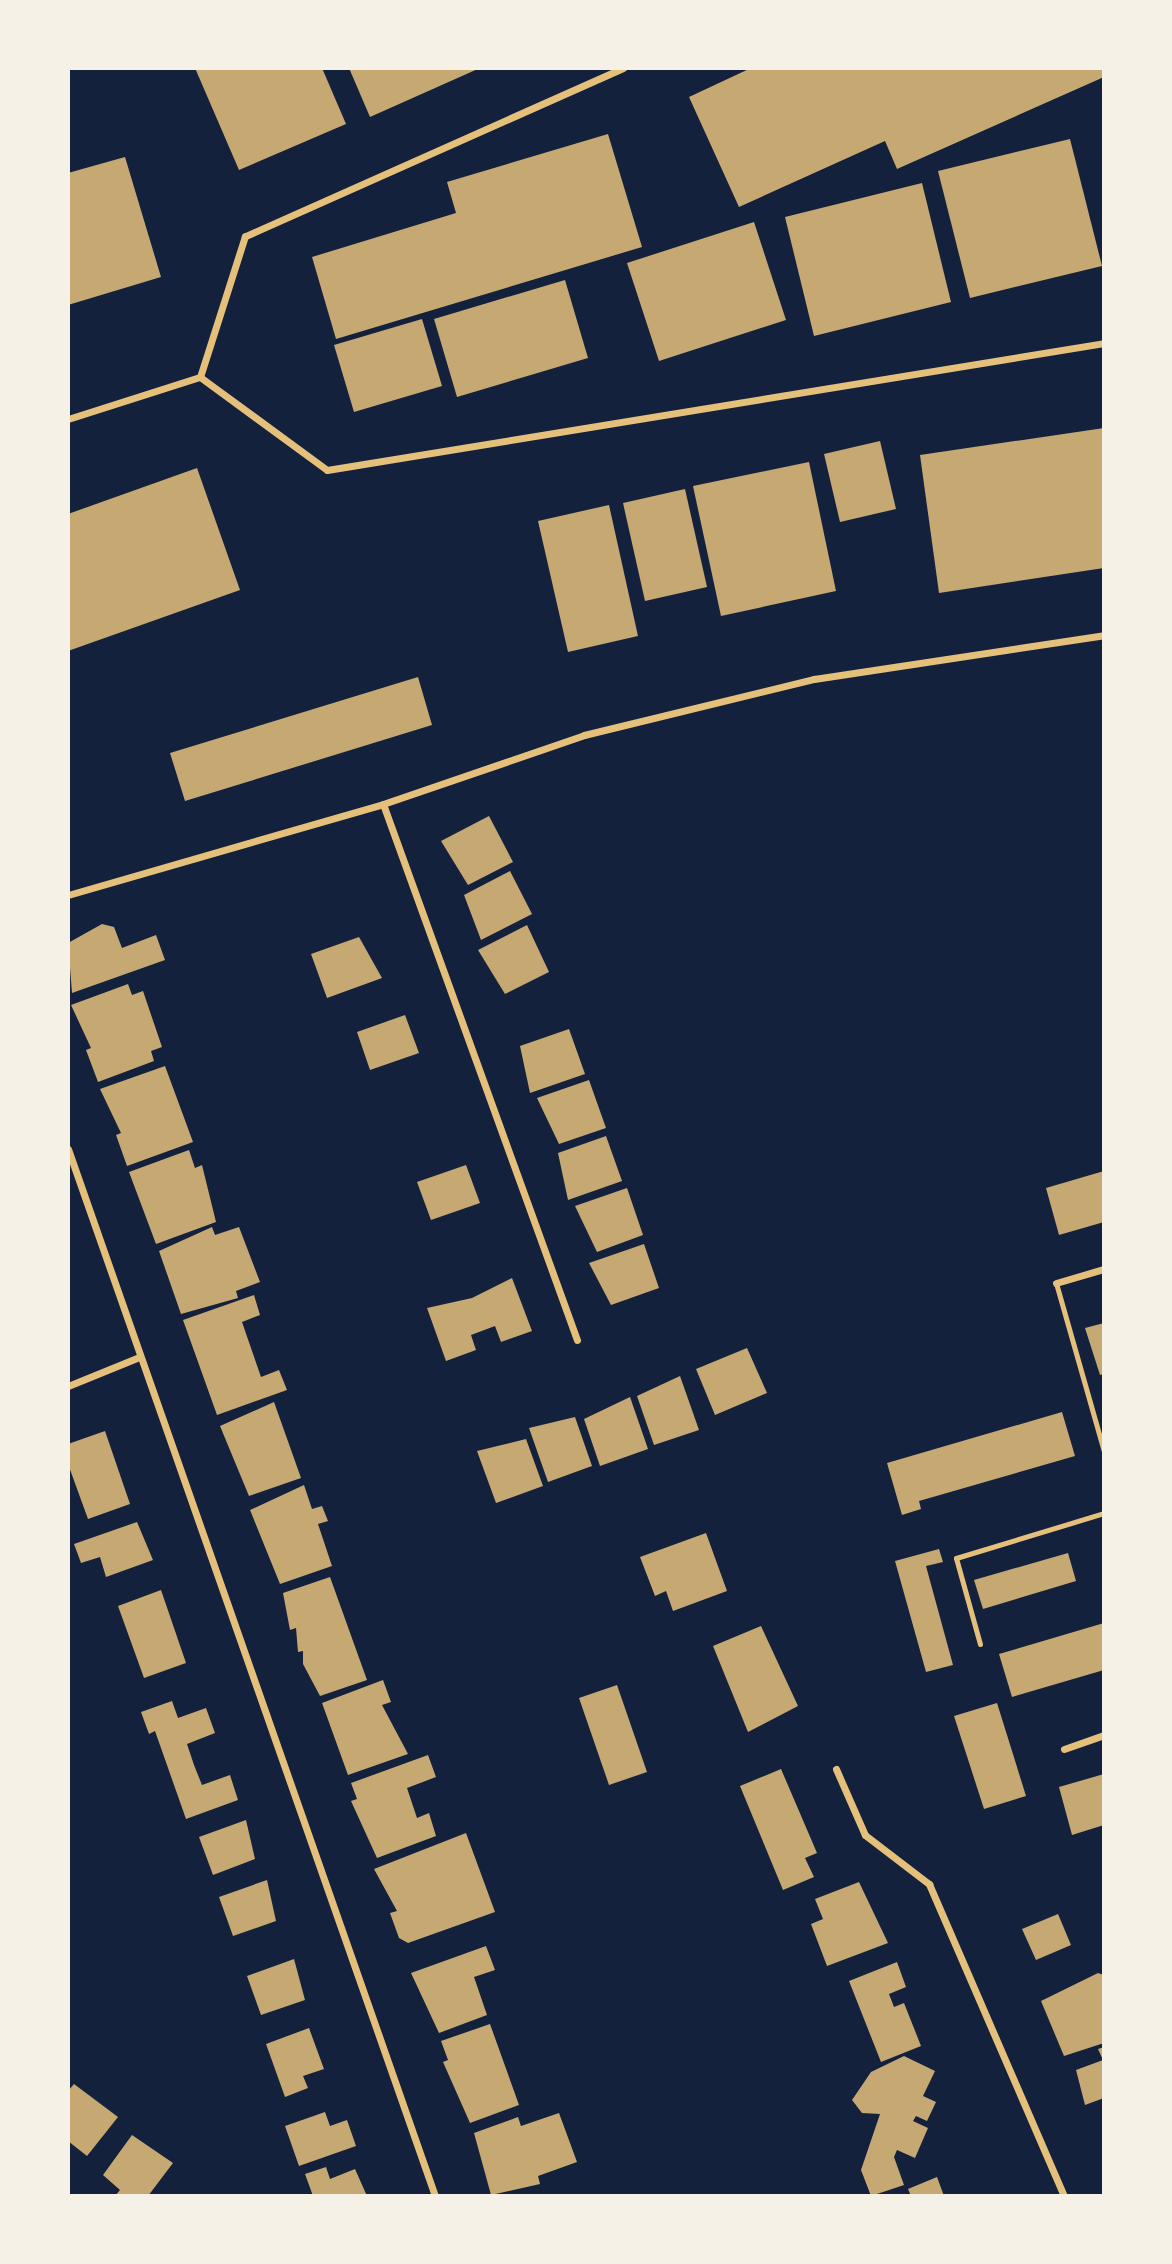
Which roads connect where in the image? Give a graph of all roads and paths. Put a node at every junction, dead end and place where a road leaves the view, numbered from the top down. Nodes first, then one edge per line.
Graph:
1 (623, 68) edge
2 (1104, 343) edge
3 (200, 377) junction
4 (68, 419) edge
5 (1104, 635) edge
6 (383, 804) junction
7 (68, 895) edge
8 (68, 1149) edge
9 (1104, 1269) edge
10 (1056, 1283) joint
11 (578, 1340) dead end
12 (139, 1357) junction
13 (68, 1386) edge
14 (1104, 1451) edge
15 (1104, 1513) edge
16 (980, 1644) dead end
17 (1104, 1735) edge
18 (1064, 1749) dead end
19 (836, 1769) dead end
20 (435, 2196) edge
21 (1063, 2196) edge

1 - 3 street
2 - 3 street
3 - 4 street
5 - 6 street
6 - 7 street
6 - 11 street
8 - 12 street
9 - 10 street
10 - 14 lane
12 - 13 street
12 - 20 street
15 - 16 lane
17 - 18 street
19 - 21 street

